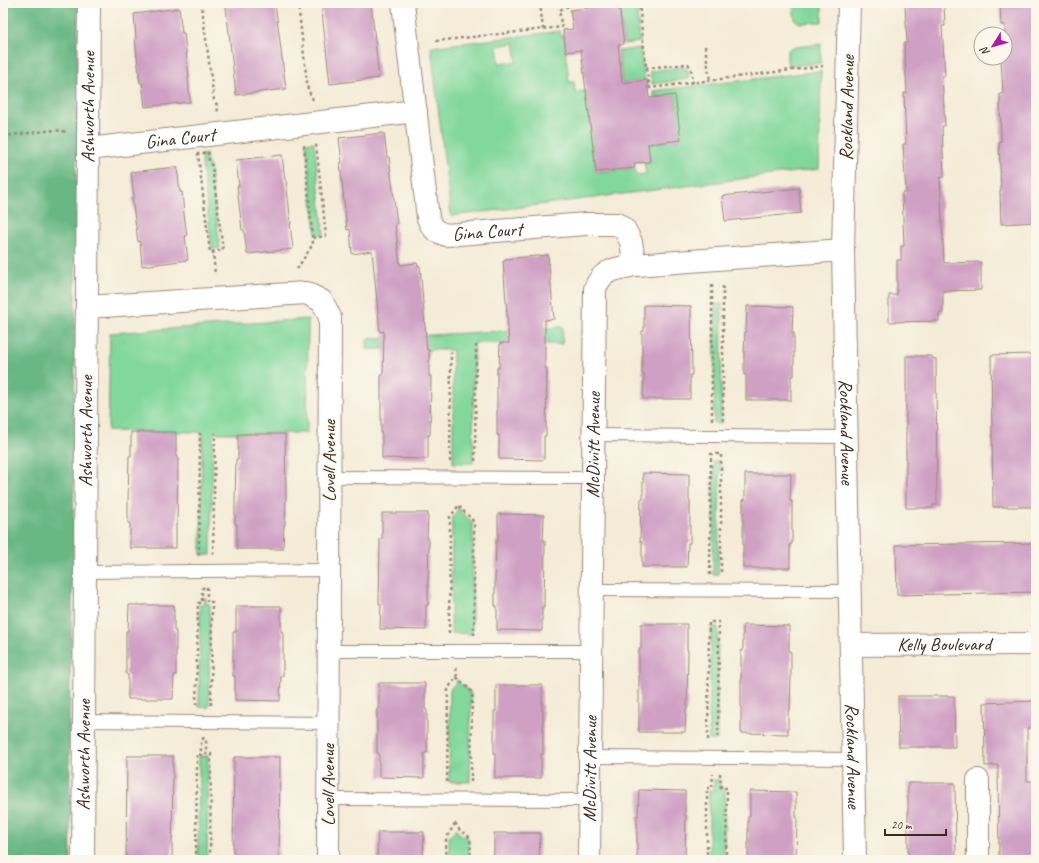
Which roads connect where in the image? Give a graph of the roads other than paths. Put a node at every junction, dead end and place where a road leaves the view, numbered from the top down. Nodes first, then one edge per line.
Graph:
1 (89, 3) edge
2 (403, 3) edge
3 (849, 3) edge
4 (416, 111) junction
5 (88, 142) junction
6 (843, 250) junction
7 (635, 265) junction
8 (87, 307) junction
9 (594, 435) junction
10 (847, 437) junction
11 (329, 477) junction
12 (594, 478) junction
13 (329, 570) junction
14 (85, 572) junction
15 (592, 590) junction
16 (851, 591) junction
17 (1036, 644) edge
18 (852, 645) junction
19 (329, 651) junction
20 (592, 651) junction
21 (84, 721) junction
22 (328, 723) junction
23 (590, 757) junction
24 (854, 759) junction
25 (978, 780) dead end
26 (329, 799) junction
27 (590, 800) junction
28 (83, 860) edge
29 (328, 860) edge
30 (589, 860) edge
31 (856, 860) edge
32 (978, 860) edge

1 - 5 street, Ashworth Avenue
2 - 4 street, Gina Court
3 - 6 street, Rockland Avenue
4 - 5 street, Gina Court
4 - 7 street, Gina Court
5 - 8 street, Ashworth Avenue
6 - 7 street, McDivitt Avenue
6 - 10 street, Rockland Avenue
7 - 9 street, McDivitt Avenue
8 - 11 street, Lovell Avenue
8 - 14 street, Ashworth Avenue
9 - 10 lane
9 - 12 street, McDivitt Avenue
10 - 16 street, Rockland Avenue
11 - 12 lane
11 - 13 street, Lovell Avenue
12 - 15 street, McDivitt Avenue
13 - 14 lane
13 - 19 street, Lovell Avenue
14 - 21 street, Ashworth Avenue
15 - 16 lane
15 - 20 street, McDivitt Avenue
16 - 18 street, Rockland Avenue
17 - 18 street, Kelly Boulevard
18 - 24 street, Rockland Avenue
19 - 20 lane
19 - 22 street, Lovell Avenue
20 - 23 street, McDivitt Avenue
21 - 22 lane
21 - 28 street, Ashworth Avenue
22 - 26 street, Lovell Avenue
23 - 24 lane
23 - 27 street, McDivitt Avenue
24 - 31 street, Rockland Avenue
25 - 32 street
26 - 27 lane
26 - 29 street, Lovell Avenue
27 - 30 street, McDivitt Avenue

